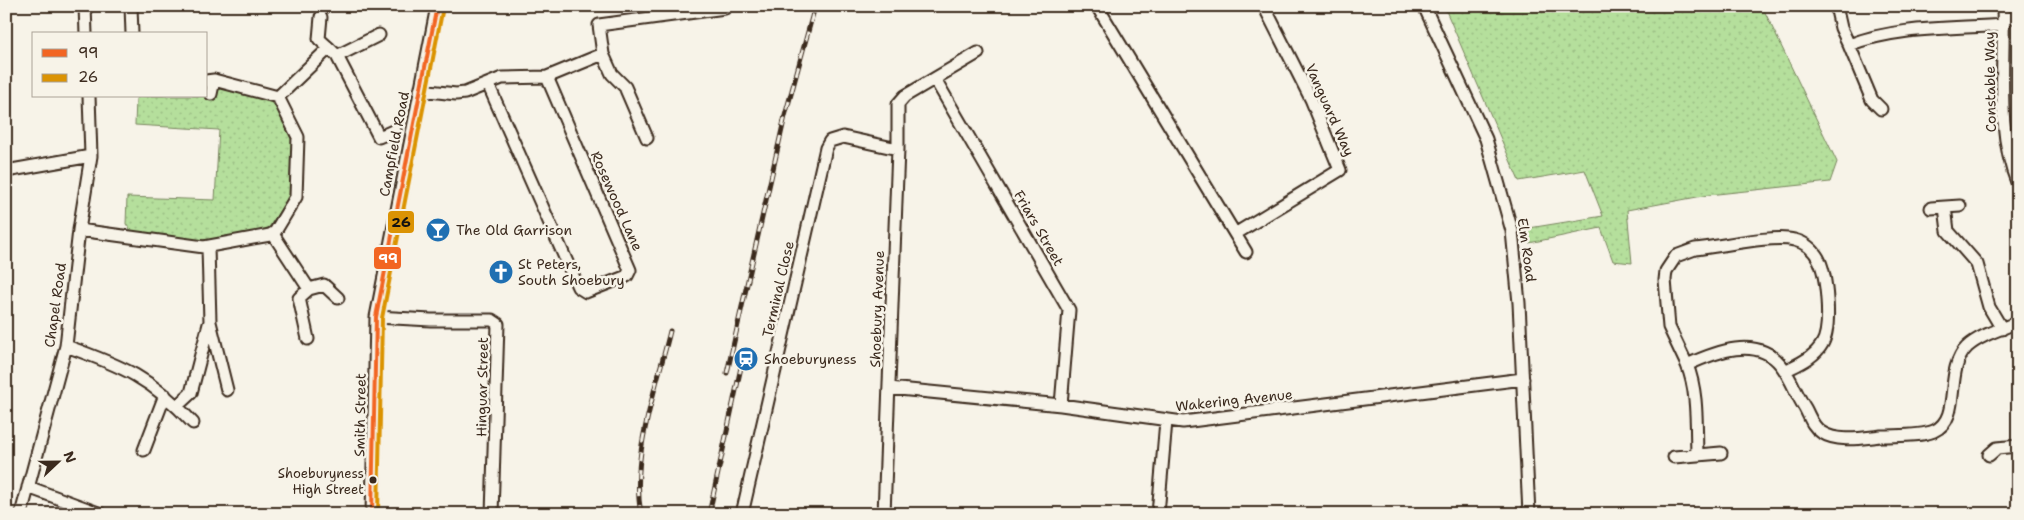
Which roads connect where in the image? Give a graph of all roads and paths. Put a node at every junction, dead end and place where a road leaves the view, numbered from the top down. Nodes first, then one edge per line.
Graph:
1 (85, 6) edge
2 (131, 6) edge
3 (436, 6) edge
4 (1097, 6) edge
5 (1264, 6) edge
6 (1424, 6) edge
7 (1836, 6) edge
8 (724, 8) dead end
9 (321, 17) dead end
10 (2003, 17) edge
11 (2018, 17) edge
12 (86, 32) edge
13 (132, 32) edge
14 (379, 36) dead end
15 (1849, 45) junction
16 (333, 52) junction
17 (978, 53) dead end
18 (603, 54) junction
19 (547, 77) junction
20 (935, 79) junction
21 (210, 80) edge
22 (488, 84) junction
23 (420, 90) junction
24 (210, 94) dead end
25 (278, 97) junction
26 (89, 98) edge
27 (1882, 109) dead end
28 (395, 130) dead end
29 (647, 138) dead end
30 (898, 149) junction
31 (91, 156) junction
32 (6, 171) edge
33 (2018, 185) edge
34 (1960, 206) dead end
35 (1945, 207) junction
36 (1931, 208) dead end
37 (79, 230) junction
38 (273, 234) junction
39 (1236, 234) junction
40 (208, 247) junction
41 (1246, 252) dead end
42 (309, 289) junction
43 (338, 298) dead end
44 (376, 317) junction
45 (210, 322) junction
46 (2018, 322) edge
47 (2002, 329) junction
48 (308, 339) dead end
49 (66, 346) junction
50 (1687, 365) junction
51 (1785, 371) junction
52 (1523, 379) junction
53 (889, 388) junction
54 (226, 390) dead end
55 (165, 395) junction
56 (1061, 405) junction
57 (176, 406) junction
58 (1166, 421) junction
59 (192, 423) dead end
60 (2018, 446) edge
61 (144, 450) dead end
62 (1720, 453) dead end
63 (1697, 454) junction
64 (1989, 455) dead end
65 (1674, 457) dead end
66 (28, 487) junction
67 (20, 514) edge
68 (101, 514) edge
69 (372, 514) edge
70 (492, 514) edge
71 (742, 514) edge
72 (884, 514) edge
73 (1158, 514) edge
74 (1529, 514) edge

1 - 12 street
2 - 13 street
3 - 23 street, Campfield Road
4 - 39 street
5 - 39 street, Vanguard Way
6 - 52 street, Elm Road
7 - 15 street
8 - 18 street
9 - 16 street
10 - 11 street
10 - 15 street
10 - 33 street, Constable Way
14 - 16 street
15 - 27 street
16 - 25 street
16 - 28 street
17 - 20 street
18 - 19 street
18 - 29 street
19 - 22 street
19 - 22 street, Rosewood Lane
20 - 30 street, Shoebury Avenue
20 - 56 street, Friars Street
21 - 24 street
21 - 25 street
22 - 23 street
23 - 44 street, Campfield Road
25 - 38 street
26 - 31 street, Chapel Road
30 - 53 street, Shoebury Avenue
30 - 71 street, Terminal Close
31 - 32 street
31 - 37 street, Chapel Road
34 - 35 street
35 - 36 street
35 - 47 street
37 - 40 street
37 - 49 street, Chapel Road
38 - 40 street
38 - 42 street
39 - 41 street
40 - 45 street
42 - 43 street
42 - 48 street
44 - 69 street, Smith Street
44 - 70 street, Hinguar Street
45 - 54 street
45 - 57 street
46 - 47 street
47 - 51 street
49 - 55 street
49 - 66 street, Chapel Road
50 - 51 street
50 - 51 street
50 - 63 street
52 - 58 street, Wakering Avenue
52 - 74 street, Elm Road
53 - 56 street, Wakering Avenue
53 - 72 street, Shoebury Avenue
55 - 57 street
55 - 61 street
56 - 58 street, Wakering Avenue
57 - 59 street
58 - 73 street
60 - 64 street
62 - 63 street
63 - 65 street
66 - 67 street, Chapel Road
66 - 68 street

